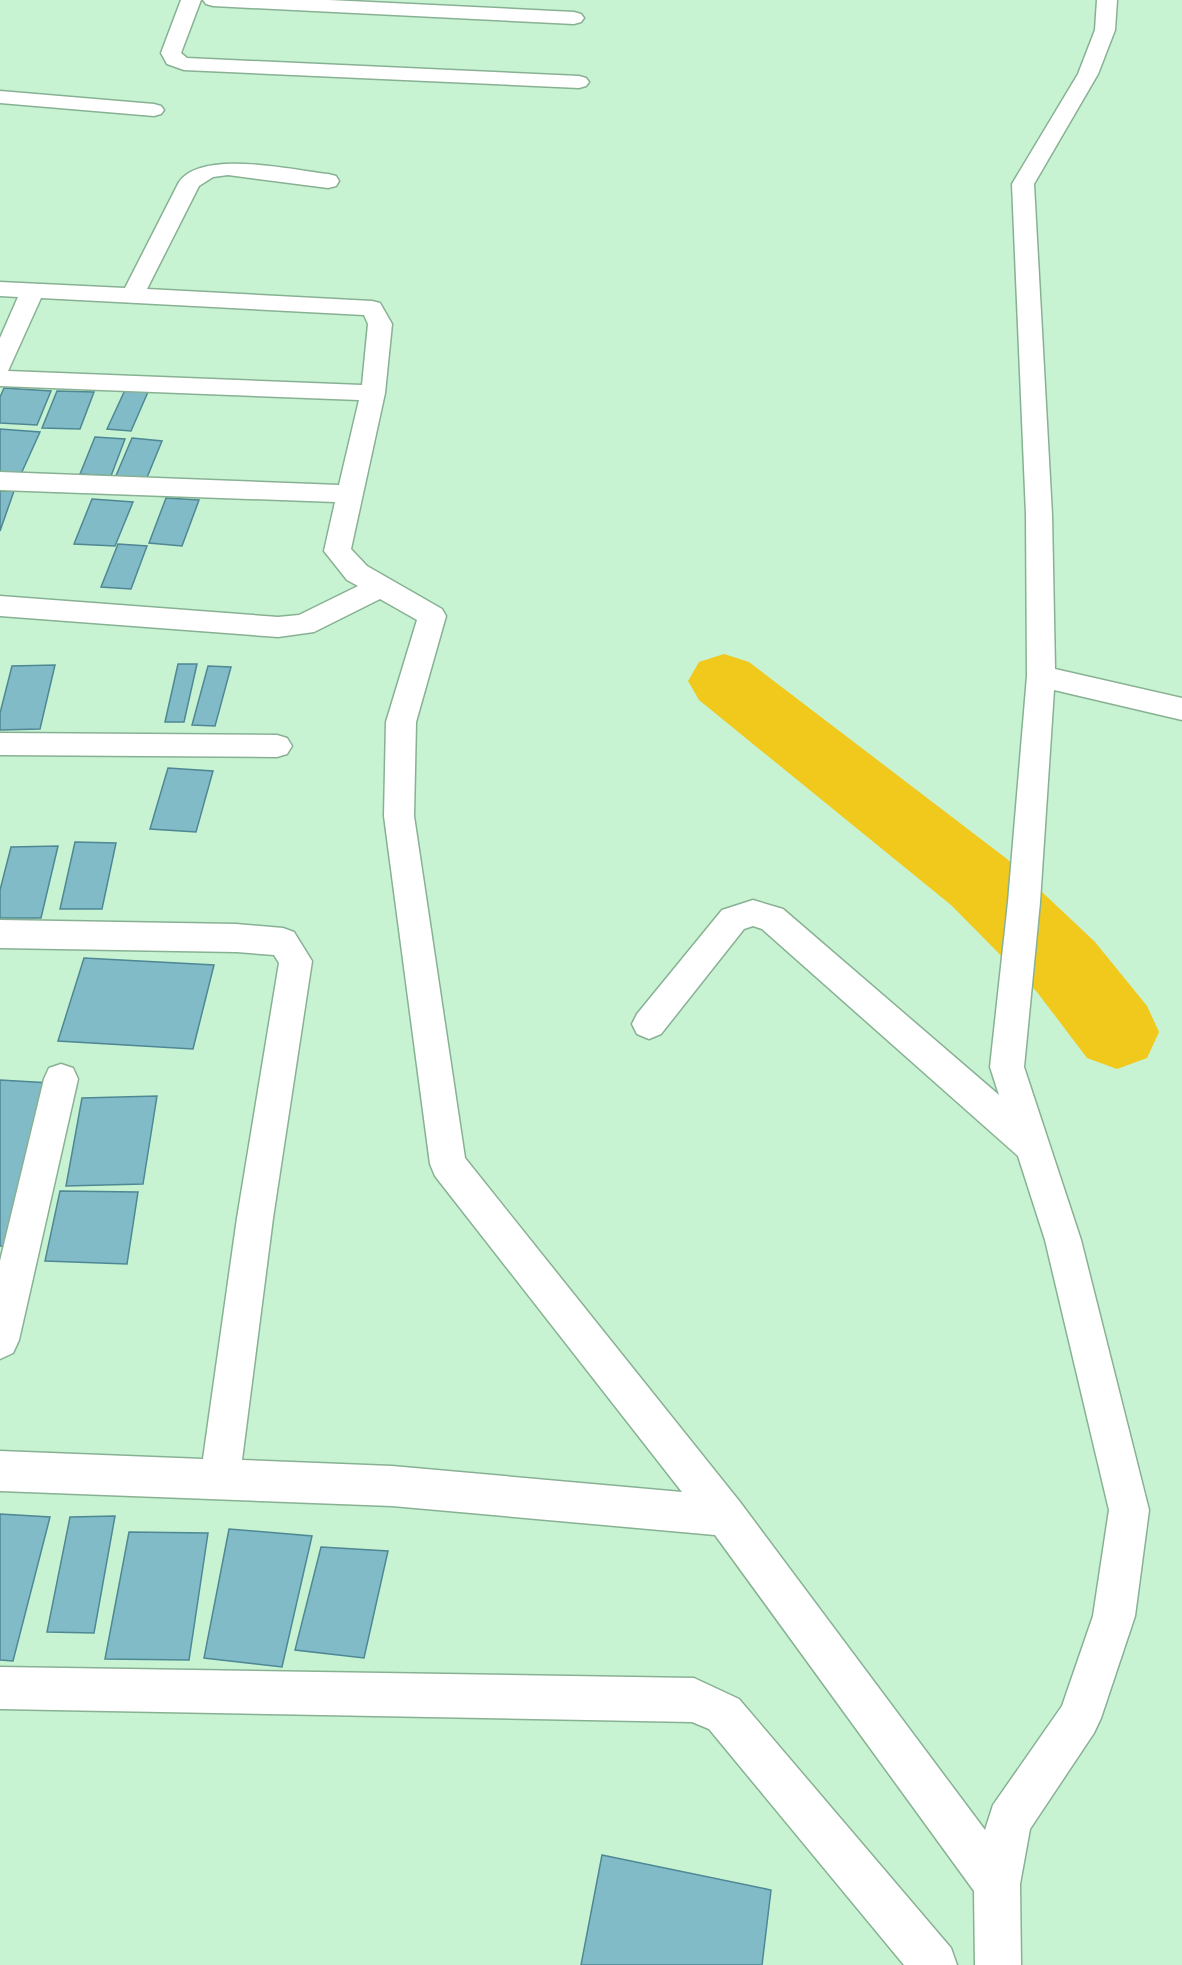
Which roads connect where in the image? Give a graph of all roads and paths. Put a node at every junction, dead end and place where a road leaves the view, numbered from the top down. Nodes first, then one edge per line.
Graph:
1 (191, 0) edge
2 (213, 0) edge
3 (1107, 0) edge
4 (574, 18) dead end
5 (579, 82) dead end
6 (0, 97) edge
7 (154, 110) dead end
8 (328, 180) dead end
9 (0, 289) edge
10 (33, 290) junction
11 (133, 295) junction
12 (0, 365) edge
13 (0, 378) edge
14 (373, 393) junction
15 (0, 481) edge
16 (350, 494) junction
17 (381, 586) junction
18 (0, 606) edge
19 (1041, 675) junction
20 (1182, 709) edge
21 (0, 744) edge
22 (277, 746) dead end
23 (0, 933) edge
24 (649, 1024) dead end
25 (62, 1079) dead end
26 (1032, 1146) junction
27 (0, 1340) edge
28 (0, 1471) edge
29 (220, 1479) junction
30 (726, 1516) junction
31 (0, 1688) edge
32 (997, 1884) junction
33 (934, 1965) edge
34 (998, 1965) edge

1 - 5 street
2 - 4 street
3 - 19 street
6 - 7 street
8 - 11 street
9 - 10 street
10 - 11 street
10 - 12 street
11 - 14 street
13 - 14 street
14 - 16 street
15 - 16 street
16 - 17 street
17 - 18 street
17 - 30 street
19 - 20 street
19 - 26 street
21 - 22 street
23 - 29 street
24 - 26 street
25 - 27 street
26 - 32 street
28 - 29 street
29 - 30 street
30 - 32 street
31 - 33 street
32 - 34 street

